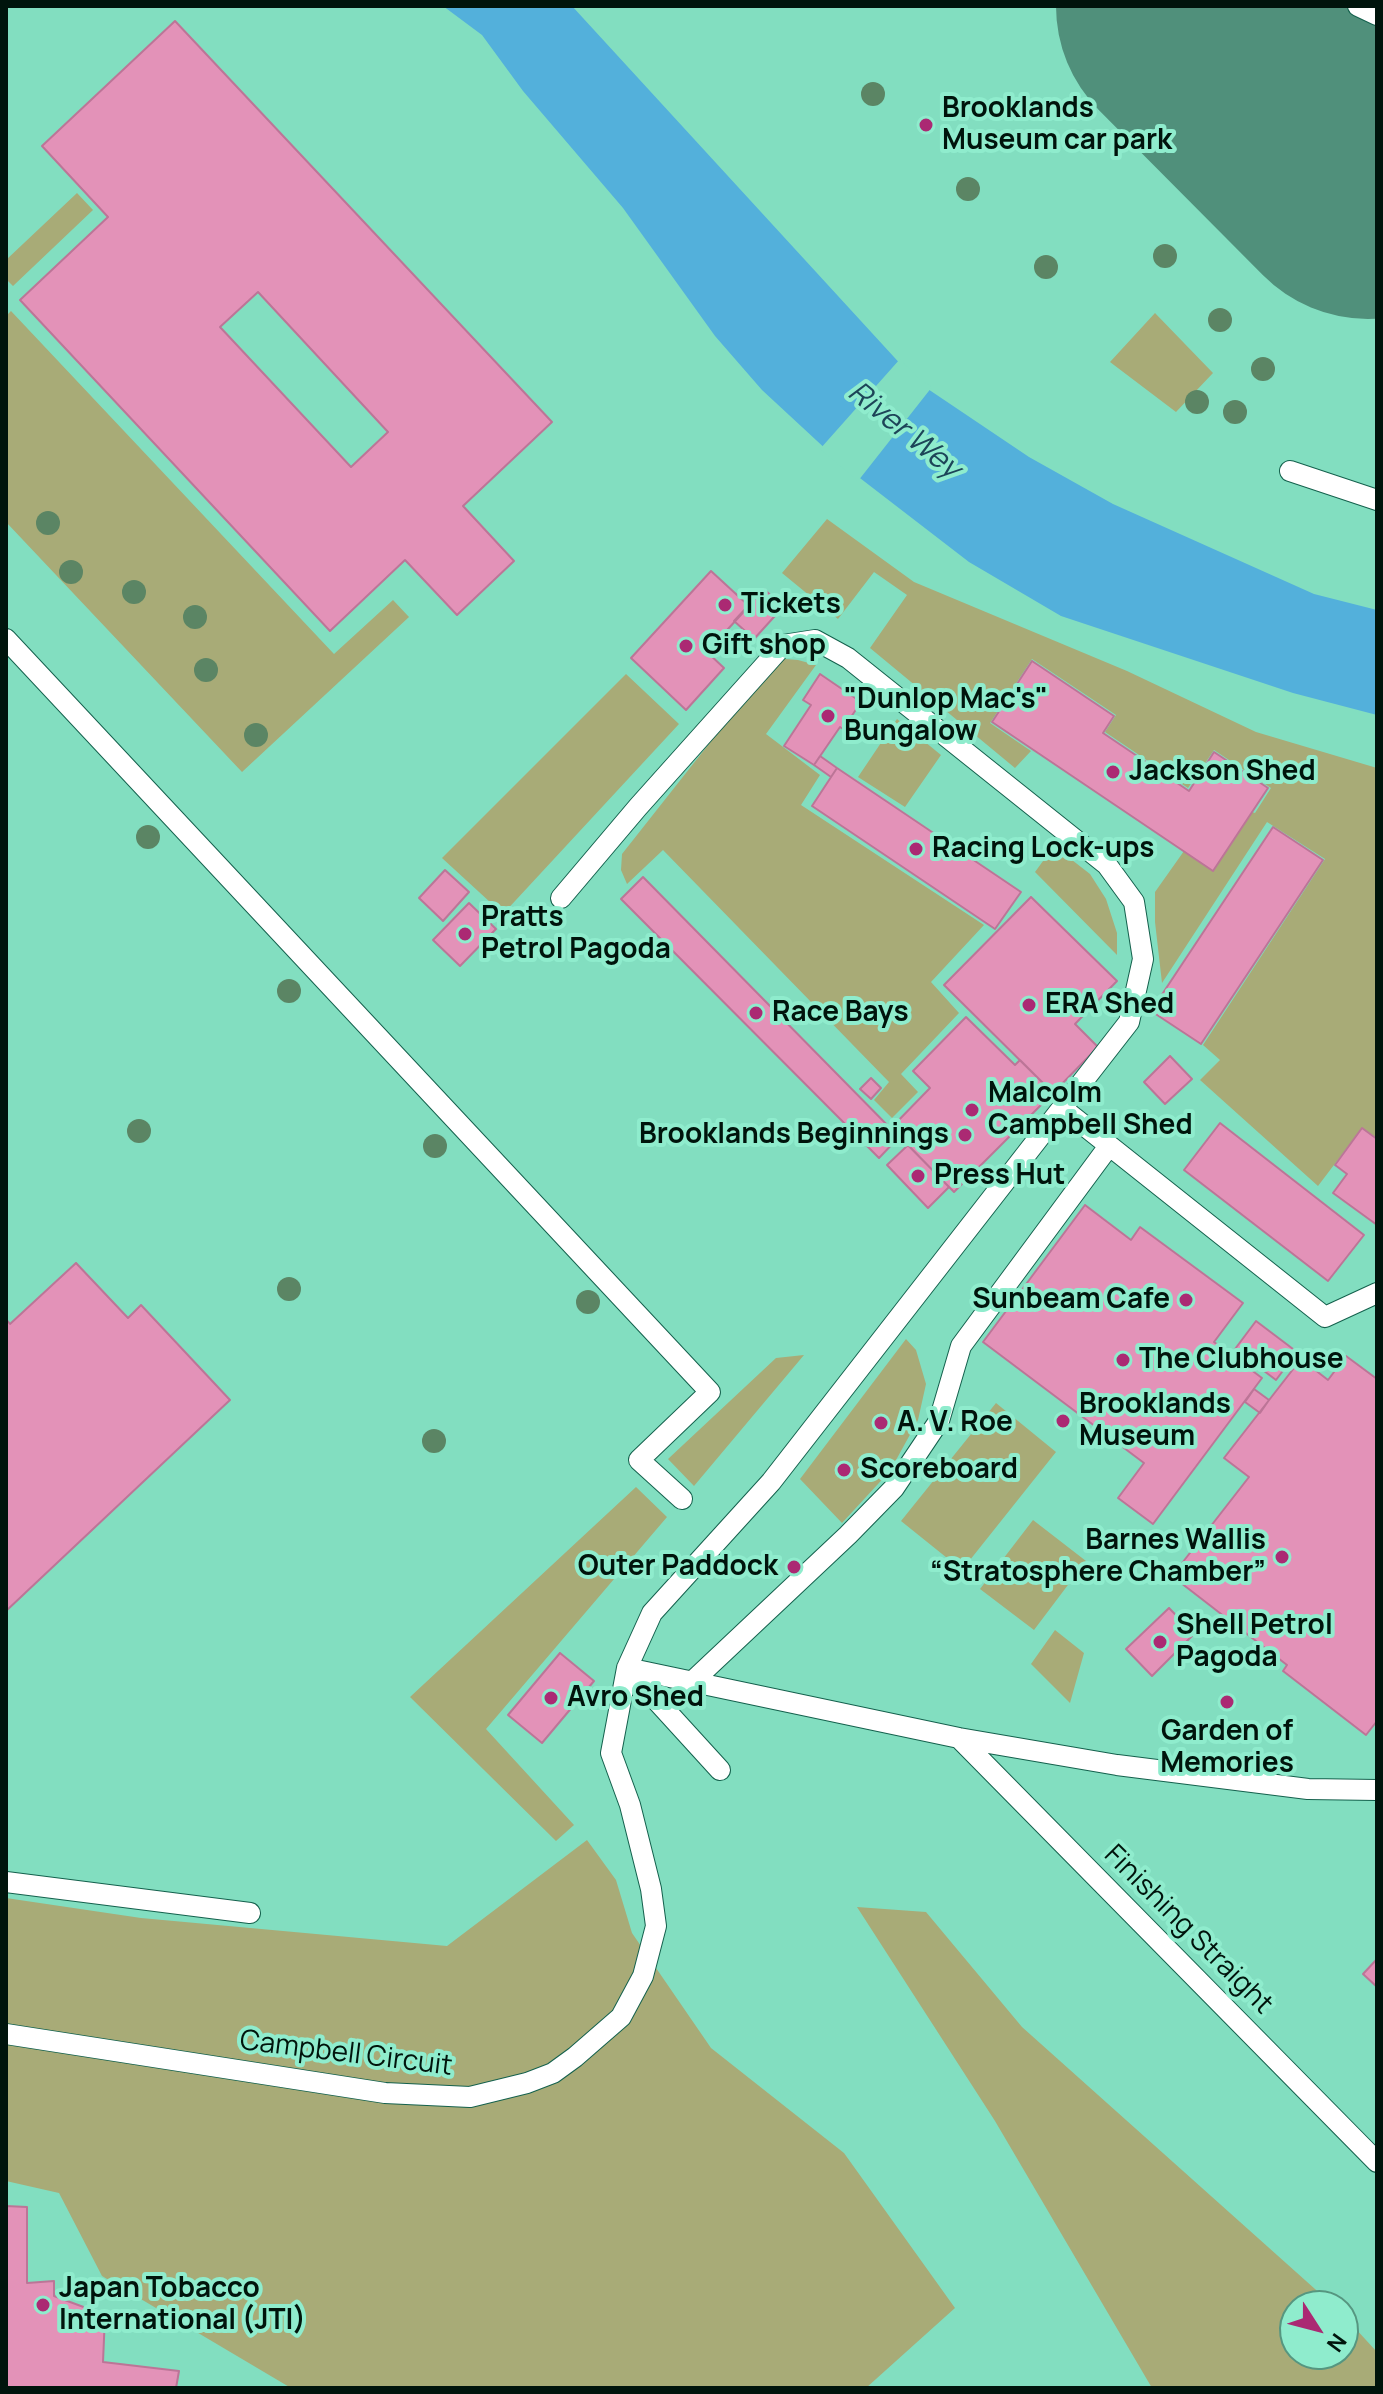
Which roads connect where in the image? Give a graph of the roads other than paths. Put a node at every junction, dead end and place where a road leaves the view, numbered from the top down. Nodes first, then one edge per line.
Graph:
1 (1290, 471) dead end
2 (1377, 500) edge
3 (6, 639) edge
4 (561, 898) dead end
5 (1062, 1108) junction
6 (1109, 1146) junction
7 (1377, 1293) edge
8 (682, 1499) dead end
9 (627, 1668) junction
10 (694, 1680) junction
11 (959, 1738) junction
12 (720, 1770) dead end
13 (1377, 1790) edge
14 (6, 1882) edge
15 (250, 1913) dead end
16 (6, 2034) edge
17 (1377, 2162) edge

1 - 2 lane
3 - 8 lane
4 - 5 lane
5 - 6 lane
5 - 9 lane
6 - 7 lane
6 - 10 lane
9 - 10 lane
9 - 12 lane
9 - 16 lane, Campbell Circuit
10 - 11 lane
11 - 13 lane
11 - 17 lane, Finishing Straight
14 - 15 lane

